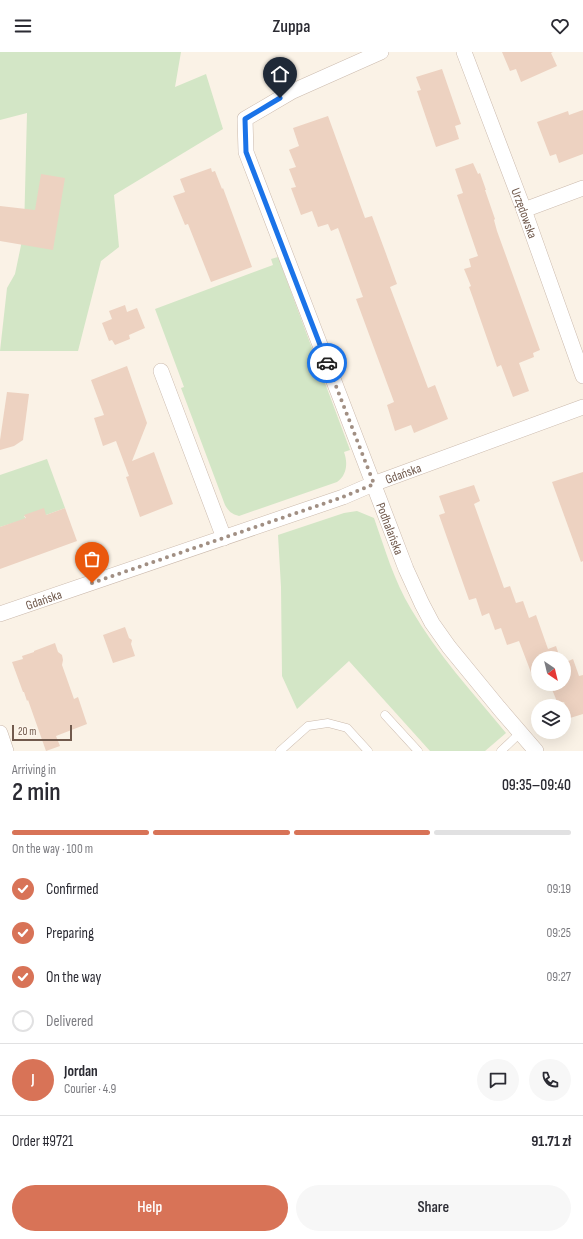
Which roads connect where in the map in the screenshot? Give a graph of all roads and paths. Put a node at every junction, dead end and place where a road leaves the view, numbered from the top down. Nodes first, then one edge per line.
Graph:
1 (381, 52) edge
2 (464, 52) edge
3 (583, 188) edge
4 (524, 210) junction
5 (161, 371) dead end
6 (583, 376) edge
7 (583, 407) edge
8 (374, 484) junction
9 (224, 538) junction
10 (0, 614) edge
11 (385, 715) dead end
12 (0, 733) edge
13 (520, 733) junction
14 (6, 751) edge
15 (280, 751) edge
16 (368, 751) edge
17 (418, 751) edge
18 (501, 751) edge
19 (536, 751) edge

1 - 8 street, Podhalańska
2 - 4 street, Urzędowska
3 - 4 street
4 - 6 street, Urzędowska
5 - 9 street
7 - 8 street, Gdańska
8 - 9 street, Gdańska
8 - 13 street, Podhalańska
9 - 10 street, Gdańska
11 - 17 lane
12 - 14 street
13 - 18 lane
13 - 19 street, Podhalańska
15 - 16 lane

